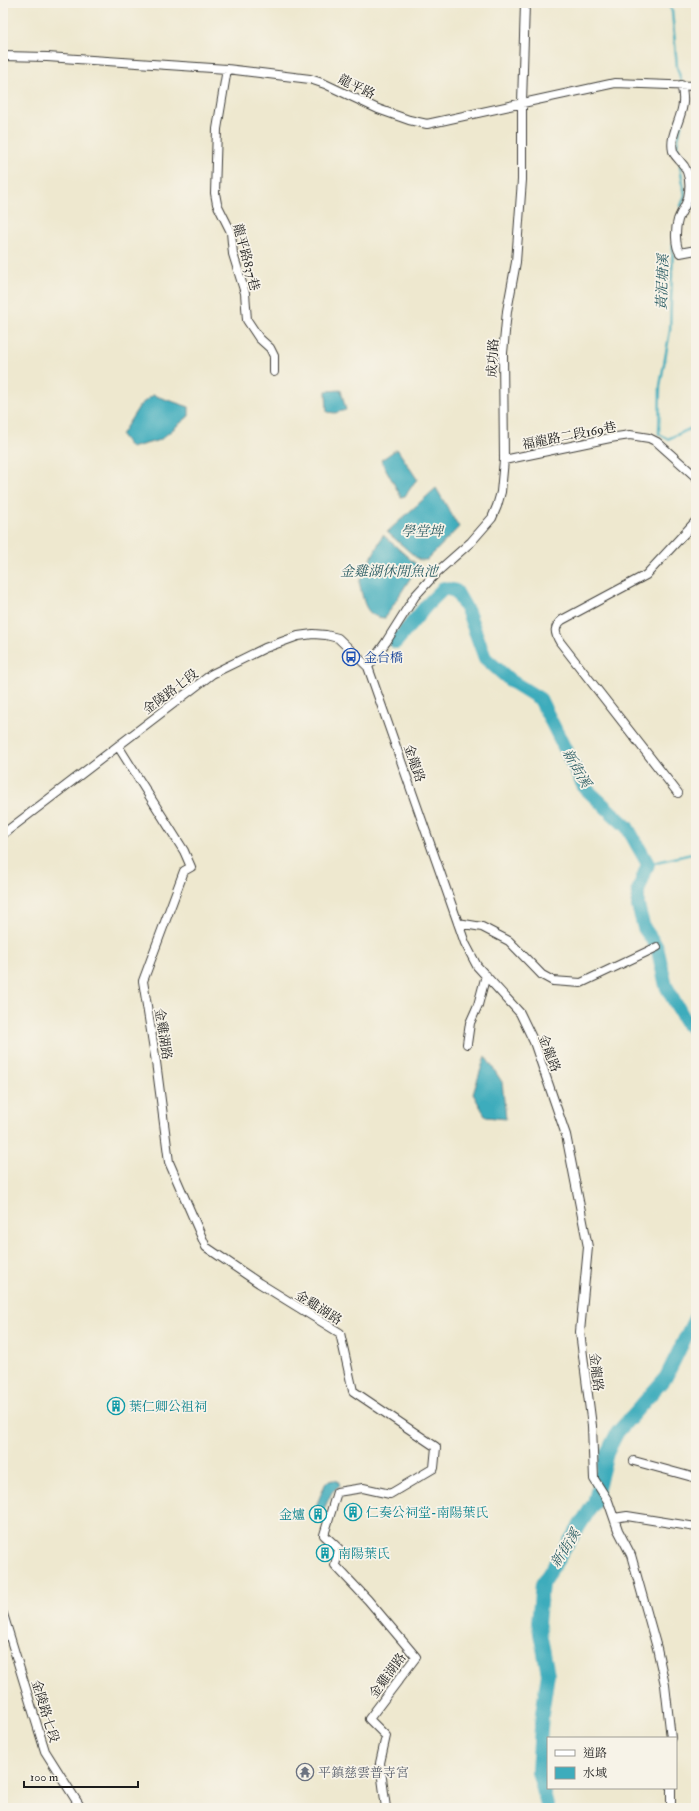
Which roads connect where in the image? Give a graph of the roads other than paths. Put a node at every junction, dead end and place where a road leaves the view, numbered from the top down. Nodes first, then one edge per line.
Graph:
1 (525, 3) edge
2 (3, 56) edge
3 (227, 69) junction
4 (681, 85) junction
5 (696, 86) edge
6 (522, 103) junction
7 (696, 250) edge
8 (274, 372) dead end
9 (504, 460) junction
10 (696, 477) edge
11 (696, 521) edge
12 (368, 667) junction
13 (118, 746) junction
14 (678, 793) dead end
15 (3, 834) edge
16 (458, 923) junction
17 (657, 947) dead end
18 (486, 976) junction
19 (467, 1044) dead end
20 (634, 1461) dead end
21 (696, 1478) edge
22 (614, 1518) junction
23 (696, 1527) edge
24 (3, 1614) edge
25 (671, 1737) edge
26 (671, 1789) edge
27 (81, 1808) edge
28 (386, 1808) edge
29 (671, 1808) edge

1 - 6 street, 成功路
2 - 3 street, 龍平路
3 - 6 street, 龍平路
3 - 8 street, 龍平路837巷
4 - 5 street, 龍平路
4 - 6 street, 龍平路
4 - 7 street
6 - 9 street, 成功路
9 - 10 street, 福龍路二段169巷
9 - 12 street, 成功路
11 - 14 street
12 - 13 street, 金陵路七段
12 - 16 street, 金龍路
13 - 15 street, 金陵路七段
13 - 28 street, 金雞湖路
16 - 17 street
16 - 18 street, 金龍路
18 - 19 street
18 - 22 street, 金龍路
20 - 21 street
22 - 23 street
22 - 25 street
24 - 27 street, 金陵路七段
26 - 29 street

